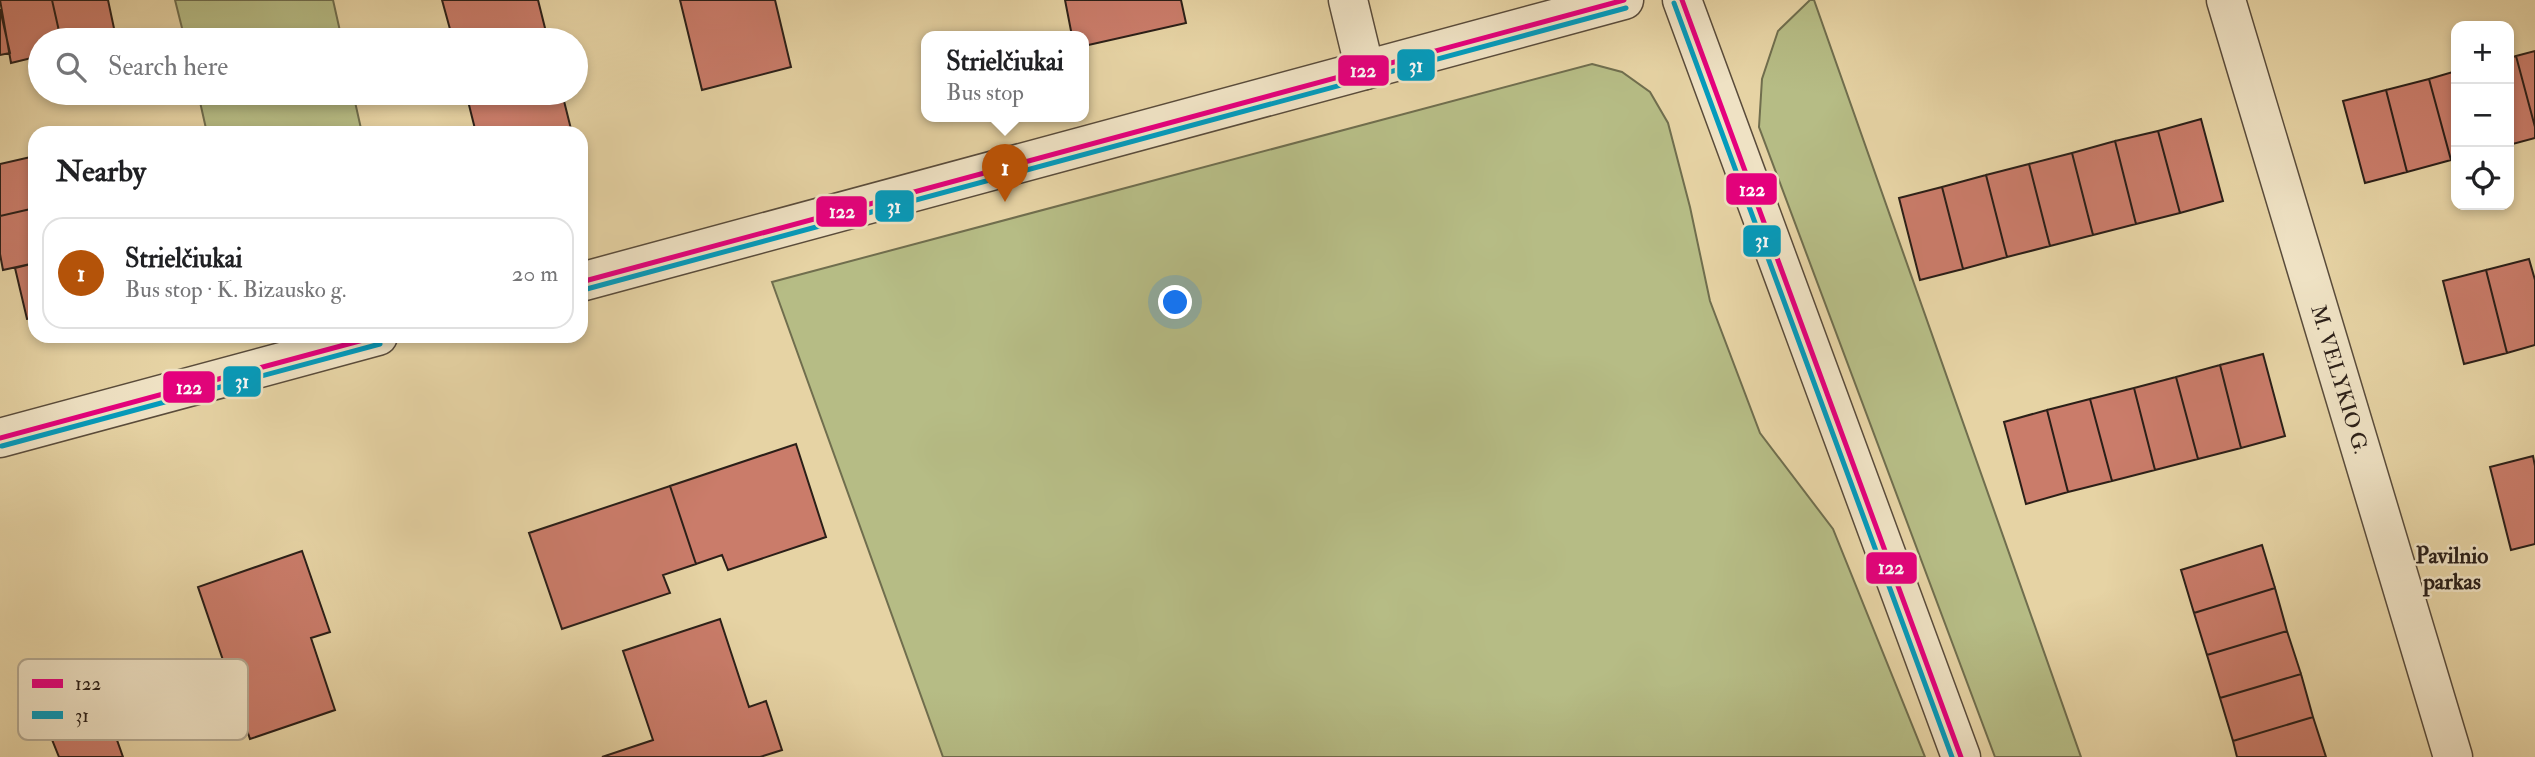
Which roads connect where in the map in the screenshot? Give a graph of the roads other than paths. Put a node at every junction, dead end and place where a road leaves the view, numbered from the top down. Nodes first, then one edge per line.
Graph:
1 (1348, 0) edge
2 (1624, 0) edge
3 (1682, 0) edge
4 (2226, 0) edge
5 (1365, 70) junction
6 (588, 280) edge
7 (351, 343) edge
8 (0, 438) edge
9 (1961, 757) edge
10 (2453, 757) edge

1 - 5 street
2 - 5 street
3 - 9 street
4 - 10 street, M. VELYKIO G.
5 - 6 street
7 - 8 street

